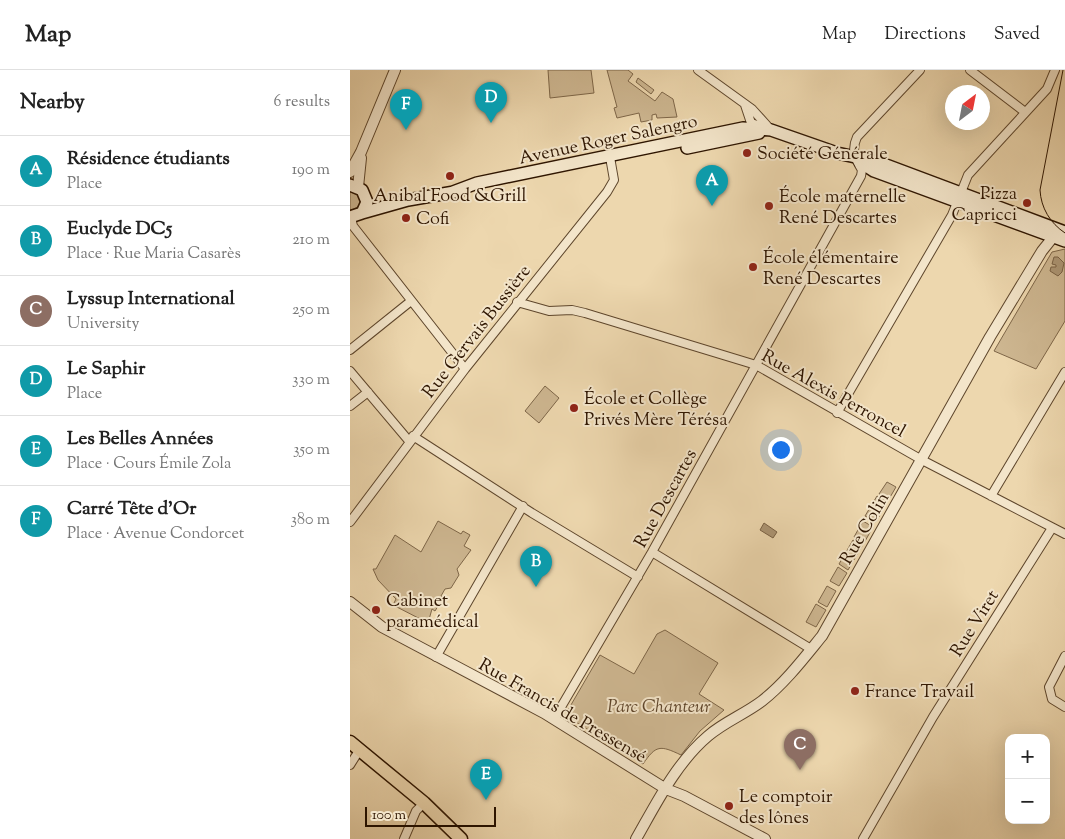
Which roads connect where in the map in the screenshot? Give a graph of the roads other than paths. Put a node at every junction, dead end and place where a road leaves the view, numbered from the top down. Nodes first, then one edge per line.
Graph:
1 (396, 70) edge
2 (698, 70) edge
3 (920, 70) edge
4 (970, 70) edge
5 (1055, 70) edge
6 (745, 105) junction
7 (1025, 112) junction
8 (747, 126) junction
9 (771, 130) junction
10 (362, 152) junction
11 (854, 158) junction
12 (611, 161) junction
13 (350, 172) edge
14 (354, 186) edge
15 (959, 197) junction
16 (367, 199) junction
17 (408, 200) junction
18 (354, 216) edge
19 (1061, 231) edge
20 (1065, 241) edge
21 (412, 301) junction
22 (517, 302) junction
23 (350, 350) edge
24 (756, 364) junction
25 (465, 369) junction
26 (350, 371) edge
27 (1065, 372) edge
28 (368, 392) junction
29 (350, 406) edge
30 (837, 412) junction
31 (411, 439) junction
32 (922, 460) junction
33 (991, 496) junction
34 (523, 506) junction
35 (350, 522) edge
36 (1052, 528) junction
37 (1065, 534) edge
38 (652, 552) junction
39 (638, 577) junction
40 (350, 602) edge
41 (811, 649) junction
42 (1065, 656) edge
43 (436, 657) junction
44 (1065, 707) edge
45 (554, 720) junction
46 (355, 746) edge
47 (350, 765) edge
48 (666, 789) junction
49 (424, 803) junction
50 (404, 839) edge
51 (461, 839) edge
52 (636, 839) edge
53 (765, 839) edge
54 (863, 839) edge

1 - 10 street
2 - 6 street
3 - 11 street
4 - 7 street
5 - 7 street
6 - 8 street
6 - 9 street
7 - 15 street
8 - 9 main road, Avenue Roger Salengro
8 - 12 main road, Avenue Roger Salengro
9 - 11 main road, Avenue Roger Salengro
9 - 12 main road, Avenue Roger Salengro
10 - 13 street
10 - 14 street
11 - 15 main road, Avenue Roger Salengro
11 - 24 street, Rue Descartes
12 - 17 main road, Avenue Roger Salengro
12 - 22 street, Rue Gervais Bussière
14 - 16 main road
15 - 19 main road, Avenue Roger Salengro
15 - 30 street
16 - 17 main road, Avenue Roger Salengro
16 - 18 main road
17 - 18 main road, Avenue Roger Salengro
18 - 21 street
19 - 20 main road, Avenue Roger Salengro
19 - 32 street, Rue Colin
21 - 23 street
21 - 25 street
22 - 24 street, Rue Alexis Perroncel
22 - 25 street, Rue Gervais Bussière
24 - 30 street, Rue Alexis Perroncel
24 - 38 street, Rue Descartes
25 - 31 street, Rue Gervais Bussière
26 - 28 street
27 - 33 street
28 - 29 street
28 - 31 street
30 - 32 street, Rue Alexis Perroncel
31 - 34 street
31 - 35 street, Rue Gervais Bussière
32 - 33 street, Rue Alexis Perroncel
32 - 41 street, Rue Colin
33 - 36 street, Rue Alexis Perroncel
34 - 39 street
34 - 43 street
36 - 37 street, Rue Alexis Perroncel
36 - 54 street, Rue Viret
38 - 39 street, Rue Descartes
38 - 41 street
39 - 45 street, Rue Descartes
40 - 43 street, Rue Francis de Pressensé
41 - 48 street, Rue Colin
42 - 44 street
43 - 45 street, Rue Francis de Pressensé
45 - 48 street, Rue Francis de Pressensé
46 - 47 street
46 - 49 main road
48 - 52 street, Rue Colin
48 - 53 street, Rue Francis de Pressensé
49 - 50 street
49 - 51 main road

